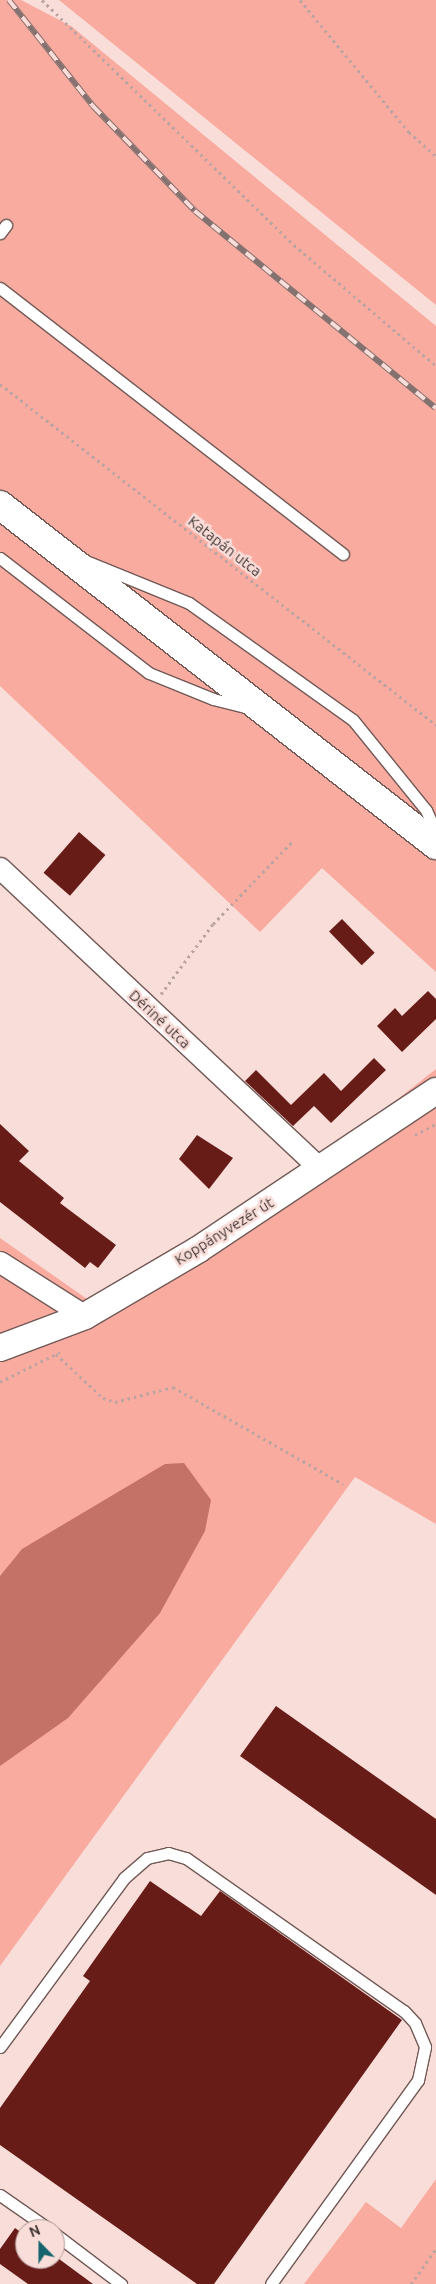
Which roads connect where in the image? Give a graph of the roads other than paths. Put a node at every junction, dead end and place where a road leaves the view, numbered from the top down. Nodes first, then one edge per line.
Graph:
1 (0, 288) edge
2 (0, 505) edge
3 (343, 554) dead end
4 (64, 555) junction
5 (0, 558) edge
6 (269, 713) junction
7 (436, 832) edge
8 (436, 845) edge
9 (0, 868) edge
10 (436, 1090) edge
11 (321, 1169) junction
12 (0, 1262) edge
13 (85, 1316) junction
14 (0, 1348) edge
15 (0, 2047) edge
16 (0, 2194) edge
17 (34, 2219) edge
18 (65, 2242) edge
19 (121, 2284) edge
20 (271, 2284) edge

1 - 3 lane
2 - 4 main road
4 - 6 main road
4 - 7 lane
5 - 6 lane
6 - 8 main road
9 - 11 street, Dériné utca
10 - 11 street, Koppányvezér út
11 - 13 street, Koppányvezér út
12 - 13 street
13 - 14 street, Koppányvezér út
15 - 20 lane
16 - 17 lane
18 - 19 lane

